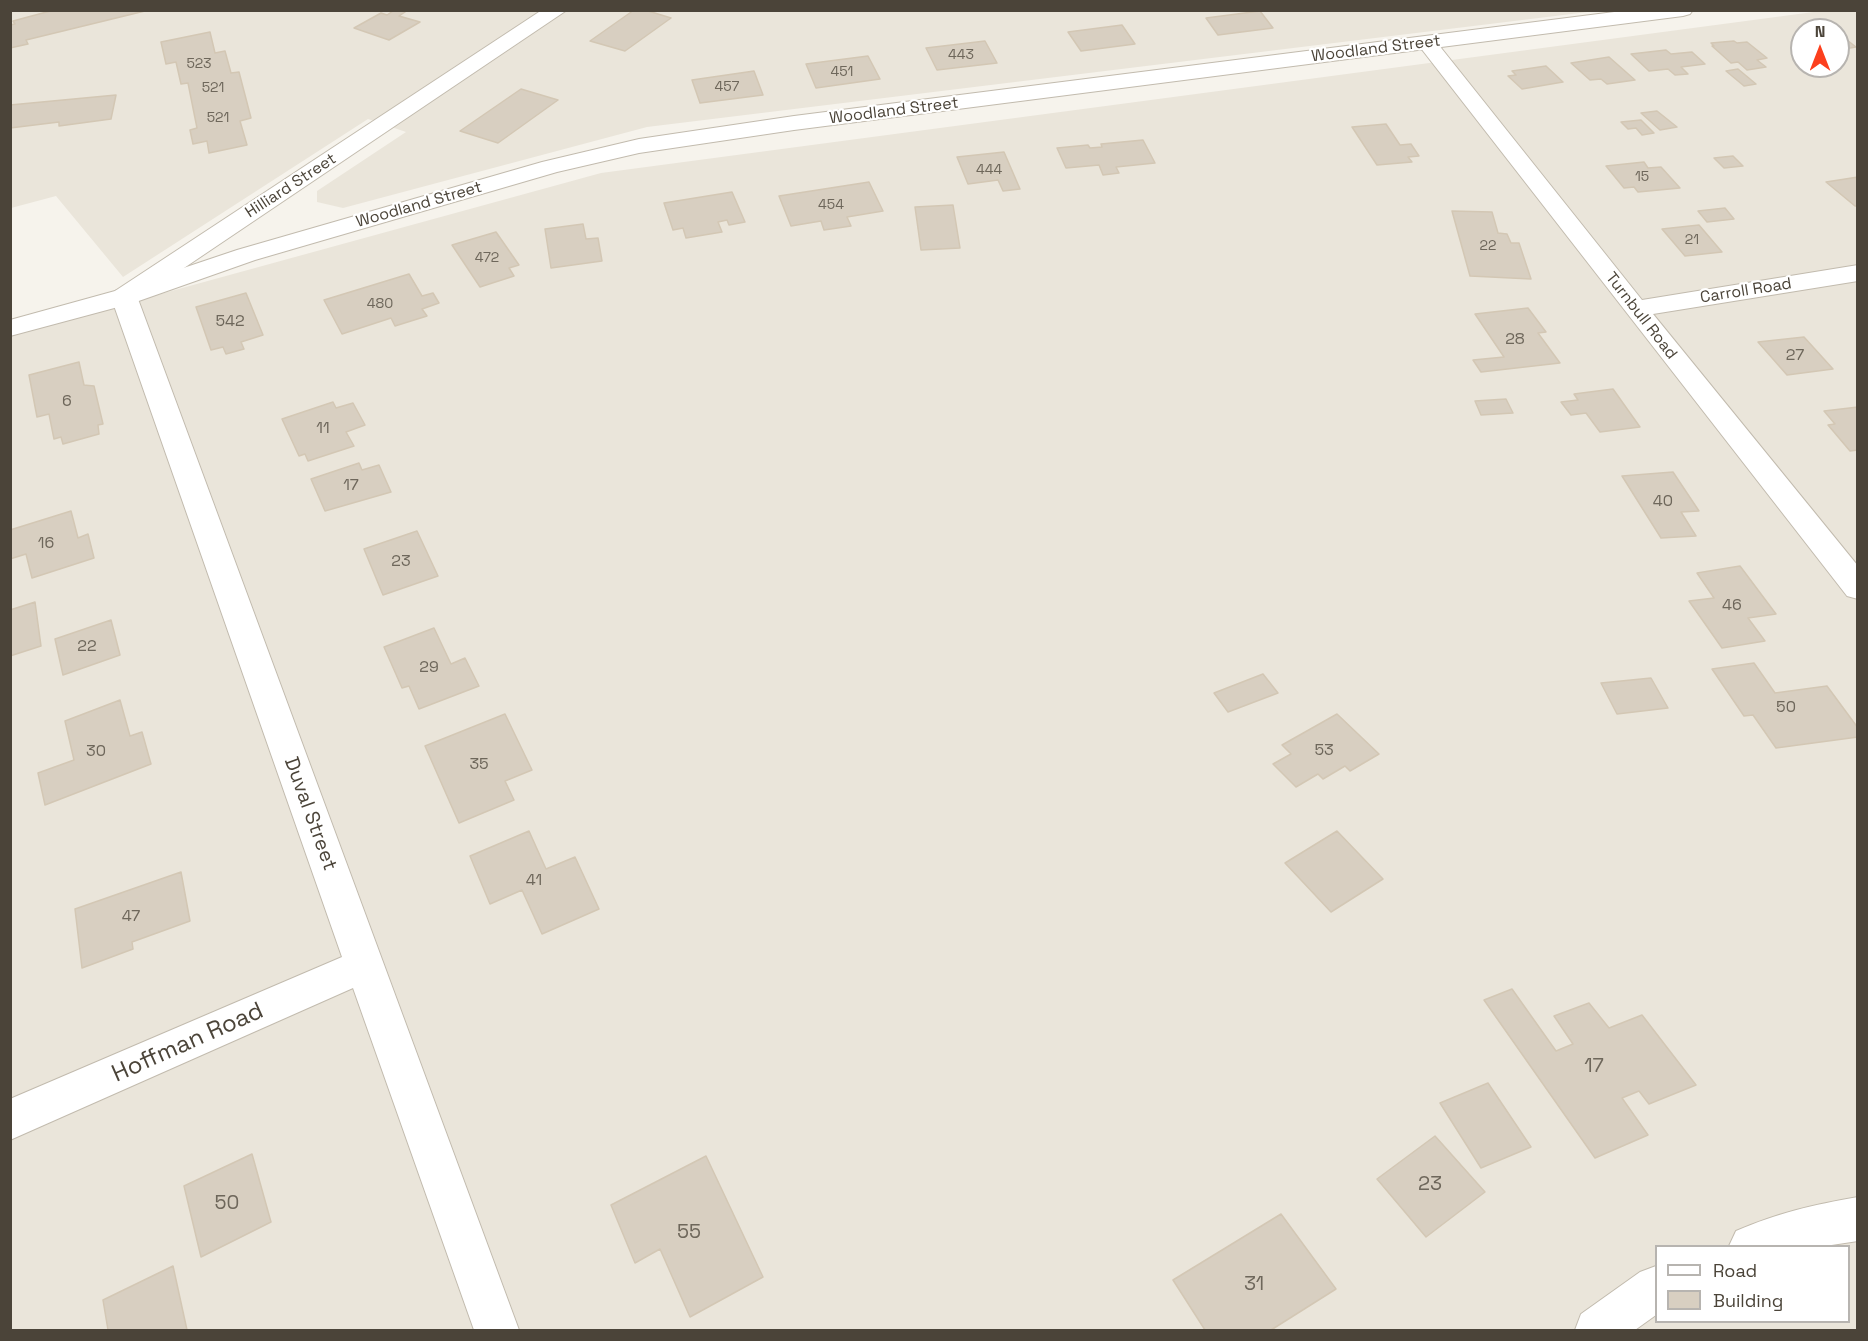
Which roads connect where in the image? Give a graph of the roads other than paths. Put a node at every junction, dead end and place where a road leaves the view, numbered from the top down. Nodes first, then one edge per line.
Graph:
1 (557, 10) edge
2 (1683, 10) edge
3 (1427, 43) junction
4 (1857, 273) edge
5 (124, 297) junction
6 (1635, 309) junction
7 (10, 328) edge
8 (1857, 588) edge
9 (365, 965) junction
10 (10, 1120) edge
11 (1857, 1219) edge
12 (1754, 1245) edge
13 (1655, 1289) edge
14 (496, 1330) edge
15 (1597, 1330) edge

1 - 5 street, Hilliard Street
2 - 3 street, Woodland Street
3 - 5 street, Woodland Street
3 - 6 street, Turnbull Road
4 - 6 street, Carroll Road
5 - 7 street, Hilliard Street
5 - 9 street, Duval Street
6 - 8 street, Turnbull Road
9 - 10 street, Hoffman Road
9 - 14 street, Duval Street
11 - 12 street
13 - 15 street

